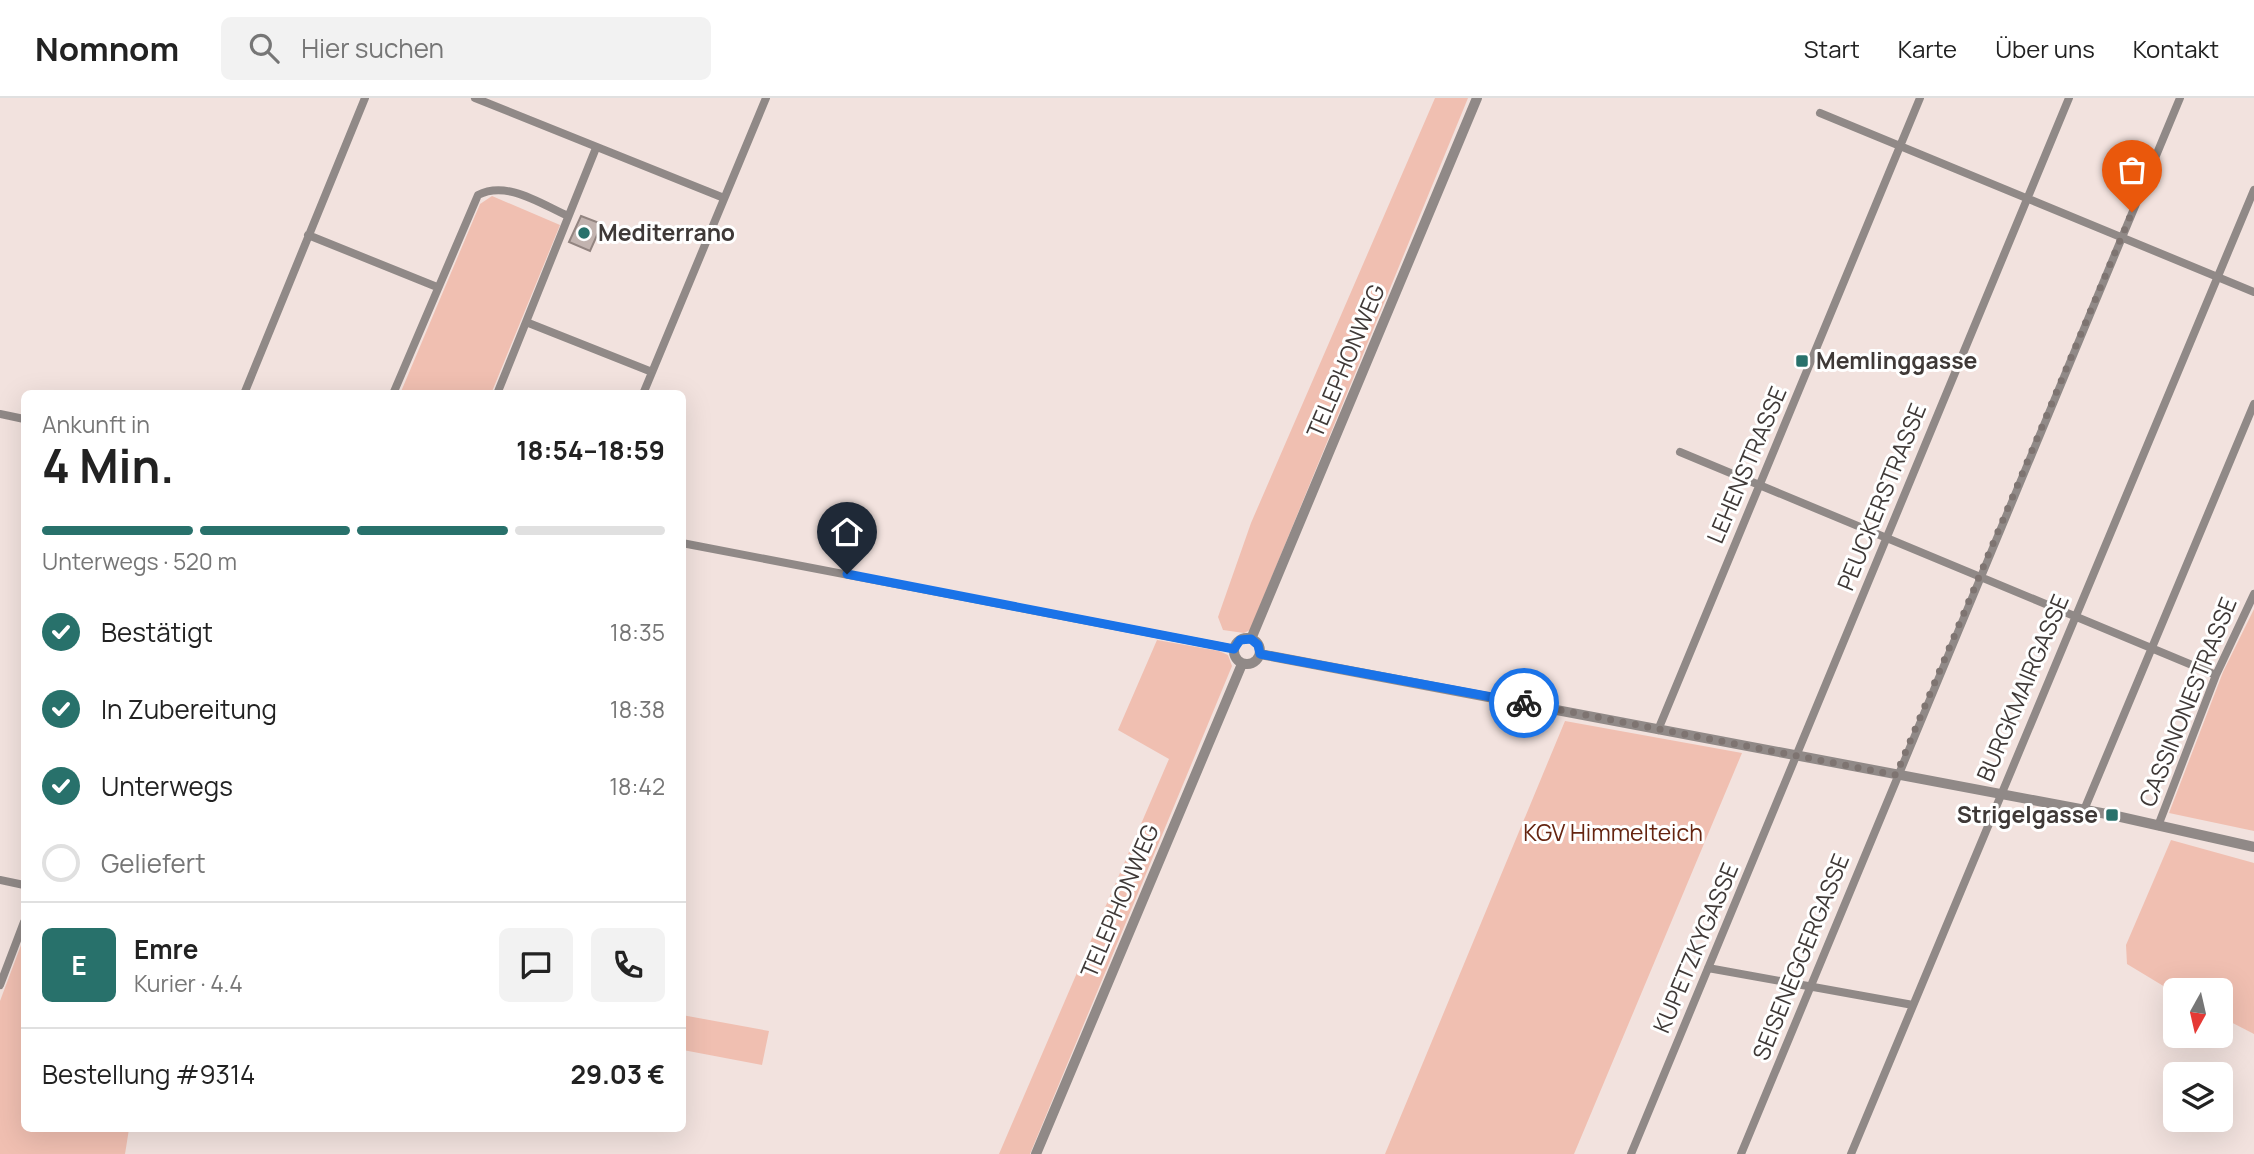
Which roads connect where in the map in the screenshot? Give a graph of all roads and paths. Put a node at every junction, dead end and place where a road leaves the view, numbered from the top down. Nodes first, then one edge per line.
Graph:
1 (365, 98) edge
2 (475, 98) edge
3 (766, 98) edge
4 (1477, 98) edge
5 (1920, 98) edge
6 (2069, 98) edge
7 (2180, 98) edge
8 (1820, 113) dead end
9 (1900, 146) junction
10 (596, 148) junction
11 (2254, 190) edge
12 (724, 198) junction
13 (2027, 198) junction
14 (568, 216) junction
15 (308, 235) junction
16 (2121, 238) junction
17 (2216, 277) junction
18 (437, 287) junction
19 (2254, 292) edge
20 (526, 322) junction
21 (652, 372) junction
22 (246, 390) edge
23 (395, 390) edge
24 (499, 390) edge
25 (645, 390) edge
26 (2254, 404) edge
27 (0, 414) edge
28 (21, 418) edge
29 (1679, 452) dead end
30 (1759, 484) junction
31 (1887, 536) junction
32 (686, 544) edge
33 (1980, 575) junction
34 (2254, 594) edge
35 (2075, 615) junction
36 (1251, 639) junction
37 (2153, 648) junction
38 (1234, 649) junction
39 (1260, 654) junction
40 (1242, 664) junction
41 (2216, 675) junction
42 (1658, 730) junction
43 (1797, 757) junction
44 (1896, 775) junction
45 (2000, 794) junction
46 (2084, 810) junction
47 (2158, 825) junction
48 (2254, 847) edge
49 (0, 880) edge
50 (21, 884) edge
51 (21, 930) edge
52 (1708, 968) junction
53 (0, 985) edge
54 (1810, 986) junction
55 (1913, 1005) junction
56 (1036, 1154) edge
57 (1631, 1154) edge
58 (1741, 1154) edge
59 (1851, 1154) edge

1 - 15 street
2 - 10 street
3 - 12 street
4 - 36 street, TELEPHONWEG
5 - 9 street, LEHENSTRASSE
6 - 13 street, PEUCKERSTRASSE
7 - 16 street, SEISENEGGERGASSE
8 - 9 street
9 - 13 street
9 - 30 street, LEHENSTRASSE
10 - 12 street
10 - 14 street
11 - 17 street, BURGKMAIRGASSE
12 - 21 street
13 - 16 street
13 - 31 street, PEUCKERSTRASSE
14 - 18 street
14 - 20 street
15 - 18 street
15 - 22 street
16 - 17 street
16 - 33 street, SEISENEGGERGASSE
17 - 19 street
17 - 35 street, BURGKMAIRGASSE
18 - 23 street
20 - 21 street
20 - 24 street
21 - 25 street
26 - 37 street
27 - 28 street
29 - 30 street
30 - 31 street
30 - 42 street, LEHENSTRASSE
31 - 33 street
31 - 43 street, PEUCKERSTRASSE
32 - 38 street
33 - 35 street
33 - 44 street, SEISENEGGERGASSE
34 - 41 street, CASSINONESTRASSE
35 - 37 street
35 - 45 street, BURGKMAIRGASSE
36 - 38 street
36 - 39 street
37 - 41 street
37 - 46 street
38 - 40 street
39 - 40 street
39 - 42 street
40 - 56 street, TELEPHONWEG
41 - 47 street, CASSINONESTRASSE
42 - 43 street
43 - 44 street
43 - 52 street, KUPETZKYGASSE
44 - 45 street
44 - 54 street, SEISENEGGERGASSE
45 - 46 street
45 - 55 street, BURGKMAIRGASSE
46 - 47 street
47 - 48 street
49 - 50 street
51 - 53 street
52 - 54 street
52 - 57 street, KUPETZKYGASSE
54 - 55 street
54 - 58 street, SEISENEGGERGASSE
55 - 59 street, BURGKMAIRGASSE

